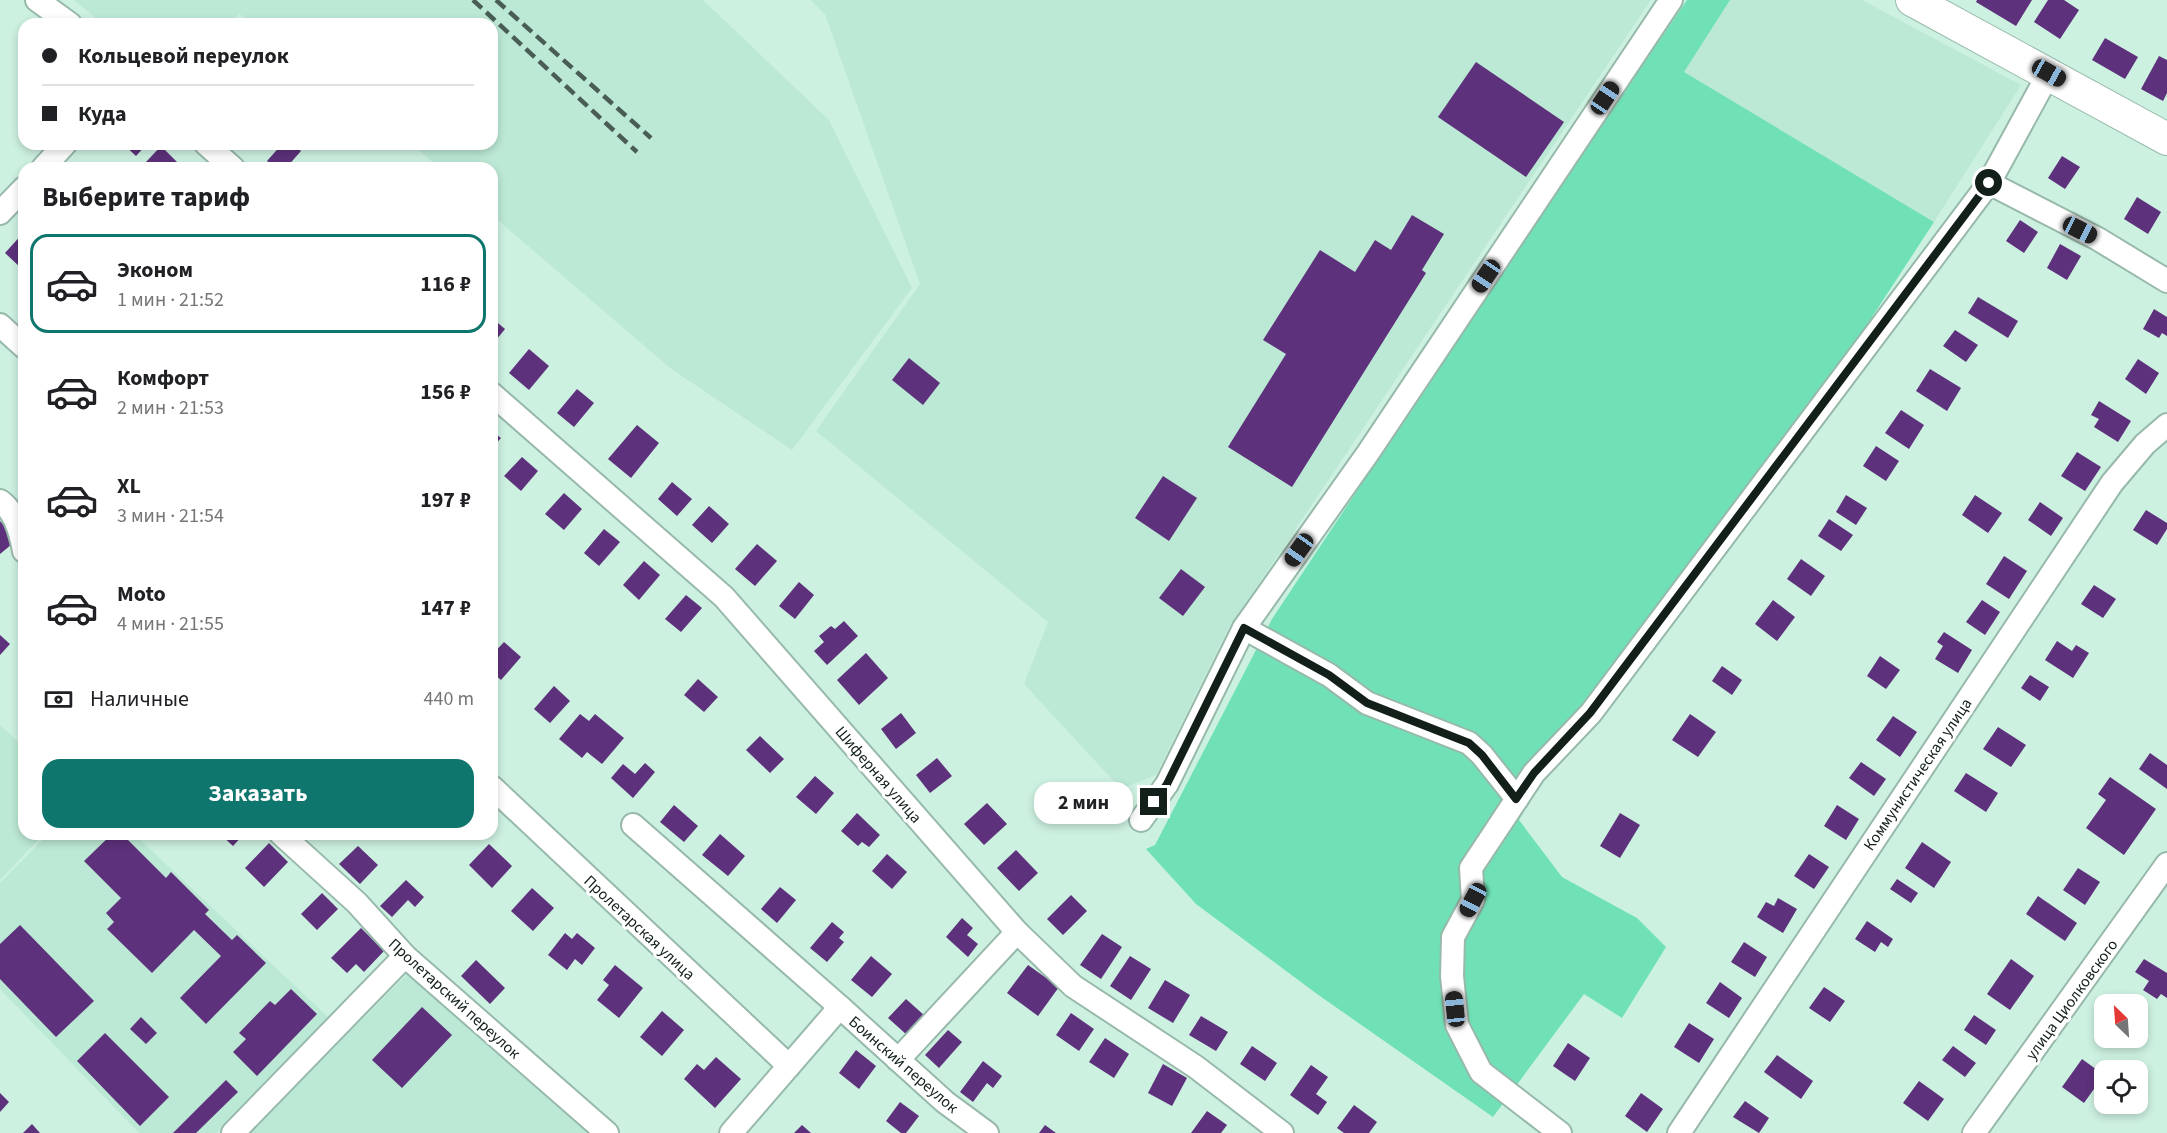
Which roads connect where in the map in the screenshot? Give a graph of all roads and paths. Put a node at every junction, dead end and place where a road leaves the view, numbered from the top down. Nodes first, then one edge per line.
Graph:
1 (37, 0) edge
2 (1671, 0) edge
3 (1912, 0) edge
4 (61, 18) edge
5 (2049, 73) junction
6 (2167, 138) edge
7 (59, 150) edge
8 (213, 150) edge
9 (48, 162) edge
10 (227, 162) edge
11 (1989, 183) junction
12 (18, 194) edge
13 (0, 213) edge
14 (2167, 281) edge
15 (0, 325) edge
16 (18, 342) edge
17 (498, 399) edge
18 (2167, 425) edge
19 (0, 501) edge
20 (18, 527) edge
21 (1244, 628) junction
22 (498, 794) edge
23 (1516, 799) junction
24 (1141, 820) dead end
25 (633, 825) dead end
26 (288, 840) edge
27 (2167, 864) edge
28 (1017, 932) junction
29 (405, 956) junction
30 (840, 1007) junction
31 (898, 1060) junction
32 (789, 1066) junction
33 (233, 1133) edge
34 (607, 1133) edge
35 (731, 1133) edge
36 (987, 1133) edge
37 (1282, 1133) edge
38 (1560, 1133) edge
39 (1679, 1133) edge
40 (1974, 1133) edge

1 - 4 street
2 - 21 street
3 - 5 main road
5 - 6 main road
5 - 11 street
7 - 9 street
8 - 10 street
11 - 14 street
11 - 23 street
12 - 13 street
15 - 16 street
17 - 28 street, Шиферная улица
18 - 39 street, Коммунистическая улица
19 - 20 street
21 - 23 street
21 - 24 street
22 - 32 street, Пролетарская улица
23 - 38 street
25 - 30 street
26 - 29 street, Пролетарский переулок
27 - 40 street, улица Циолковского
28 - 31 street
28 - 37 street, Шиферная улица
29 - 33 street
29 - 34 street, Пролетарский переулок
30 - 31 street, Боинский переулок
30 - 32 street, Боинский переулок
31 - 36 street, Боинский переулок
32 - 35 street, Боинский переулок

